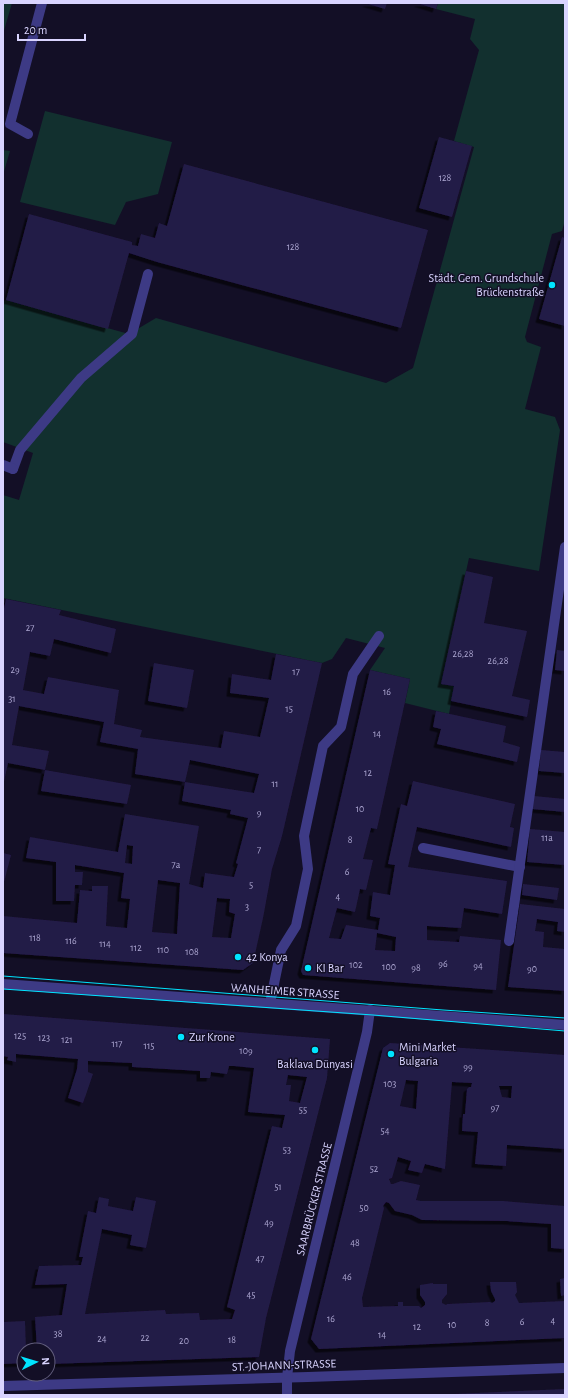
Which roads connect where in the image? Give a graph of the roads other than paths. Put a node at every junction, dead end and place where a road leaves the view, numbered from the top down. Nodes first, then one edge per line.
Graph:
1 (42, 3) edge
2 (28, 134) dead end
3 (148, 274) dead end
4 (3, 465) edge
5 (565, 546) edge
6 (379, 636) dead end
7 (423, 848) dead end
8 (520, 867) junction
9 (509, 941) dead end
10 (3, 984) edge
11 (270, 1003) junction
12 (370, 1010) junction
13 (565, 1025) edge
14 (565, 1368) edge
15 (287, 1378) junction
16 (3, 1386) edge
17 (287, 1395) edge

1 - 2 street
3 - 4 street
5 - 8 street
6 - 11 street
7 - 8 street
8 - 9 street
10 - 11 street, WANHEIMER STRASSE
11 - 12 street, WANHEIMER STRASSE
12 - 13 street, WANHEIMER STRASSE
12 - 15 street, SAARBRÜCKER STRASSE
14 - 15 street, ST.-JOHANN-STRASSE
15 - 16 street, ST.-JOHANN-STRASSE
15 - 17 street, SAARBRÜCKER STRASSE

